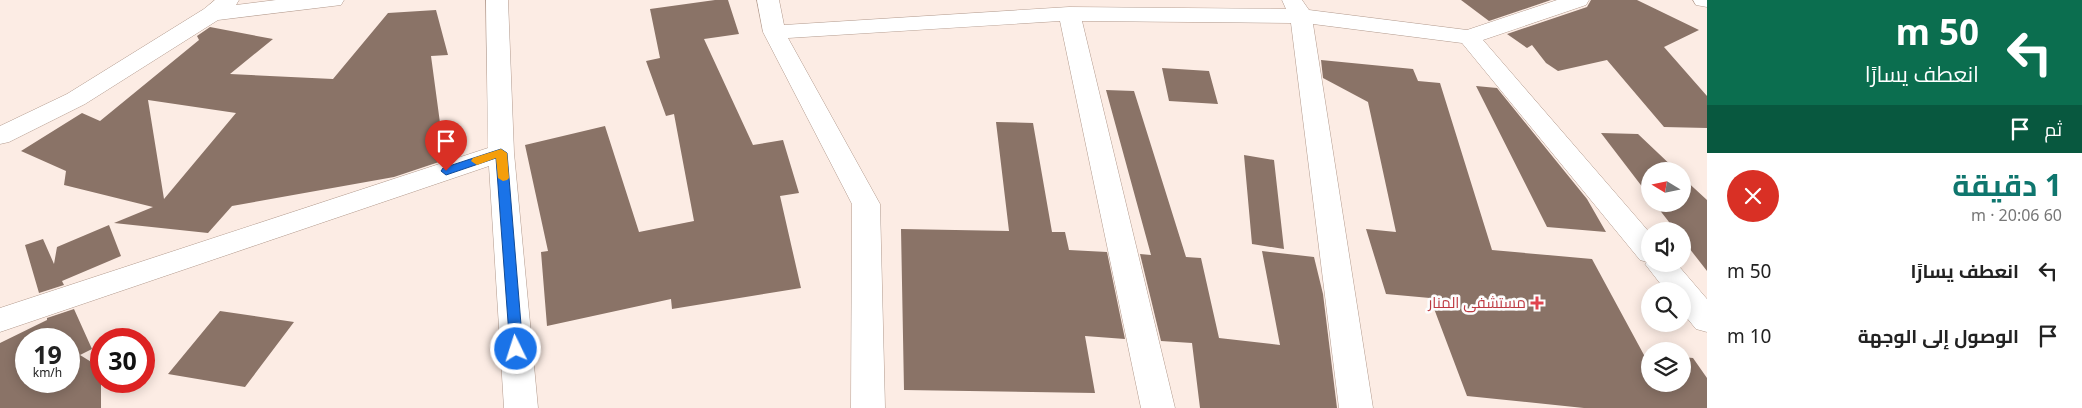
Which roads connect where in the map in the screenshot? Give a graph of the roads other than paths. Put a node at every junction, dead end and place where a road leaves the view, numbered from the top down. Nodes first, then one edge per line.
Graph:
1 (333, 0) edge
2 (497, 0) edge
3 (768, 0) edge
4 (1578, 0) edge
5 (220, 7) edge
6 (1296, 8) edge
7 (1070, 14) junction
8 (774, 32) junction
9 (1469, 37) junction
10 (0, 136) edge
11 (501, 153) junction
12 (1641, 241) edge
13 (1667, 272) edge
14 (0, 320) edge
15 (1707, 320) edge
16 (521, 408) edge
17 (868, 408) edge
18 (1158, 408) edge
19 (1356, 408) edge

1 - 5 street
2 - 11 street
3 - 8 street
4 - 9 street
5 - 10 street
6 - 7 street
6 - 9 street
6 - 19 street
7 - 8 street
7 - 18 street
8 - 17 street
9 - 12 street
11 - 14 street
11 - 16 street
13 - 15 street

